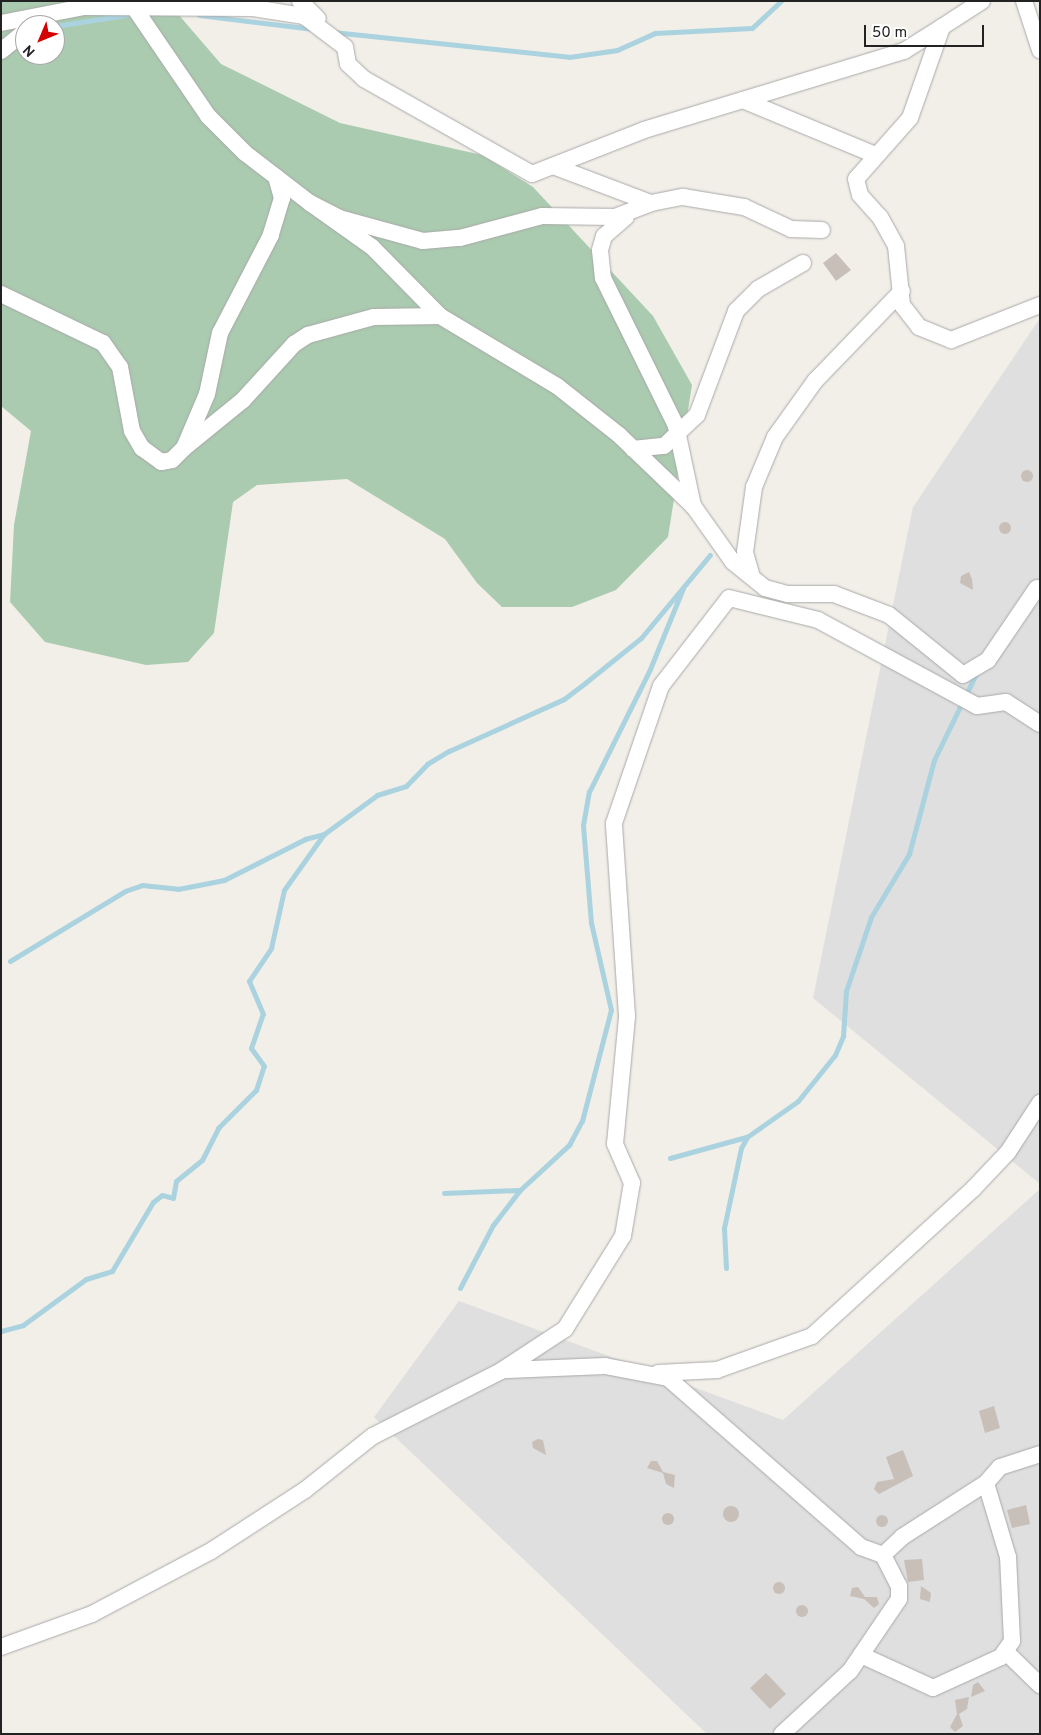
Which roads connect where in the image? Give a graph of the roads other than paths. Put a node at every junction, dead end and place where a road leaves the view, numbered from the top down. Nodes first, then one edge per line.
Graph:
1 (300, 1) edge
2 (314, 1) edge
3 (982, 1) edge
4 (1024, 1) edge
5 (133, 5) edge
6 (1, 23) edge
7 (942, 27) junction
8 (15, 40) edge
9 (341, 41) junction
10 (1040, 50) edge
11 (1, 51) edge
12 (743, 100) junction
13 (875, 155) junction
14 (553, 166) junction
15 (276, 177) junction
16 (310, 203) junction
17 (651, 203) junction
18 (631, 214) junction
19 (822, 230) dead end
20 (803, 262) dead end
21 (902, 291) junction
22 (1, 294) edge
23 (1040, 306) edge
24 (440, 316) junction
25 (678, 434) junction
26 (184, 448) junction
27 (633, 449) junction
28 (693, 506) junction
29 (753, 579) junction
30 (1039, 588) edge
31 (1040, 724) edge
32 (1040, 1102) edge
33 (628, 1370) junction
34 (501, 1371) junction
35 (1040, 1454) edge
36 (986, 1483) junction
37 (883, 1555) junction
38 (1, 1647) edge
39 (1005, 1651) junction
40 (861, 1655) junction
41 (1040, 1685) edge
42 (782, 1734) edge

1 - 9 street
2 - 9 street
3 - 7 street
4 - 10 street
5 - 6 street
5 - 9 street
5 - 15 street
7 - 12 street
7 - 13 street
8 - 11 street
9 - 14 street
12 - 13 street
12 - 14 street
13 - 21 street
14 - 17 street
15 - 16 street
15 - 26 street
16 - 18 street
16 - 24 street
17 - 18 street
17 - 19 street
18 - 25 street
20 - 25 street
21 - 23 street
21 - 29 street
22 - 26 street
24 - 26 street
24 - 27 street
25 - 27 street
25 - 28 street
27 - 28 street
28 - 29 street
29 - 30 street
31 - 34 street
32 - 33 street
33 - 34 street
33 - 37 street
34 - 38 street
35 - 36 street
36 - 37 street
36 - 39 street
37 - 40 street
39 - 40 street
39 - 41 street
40 - 42 street

